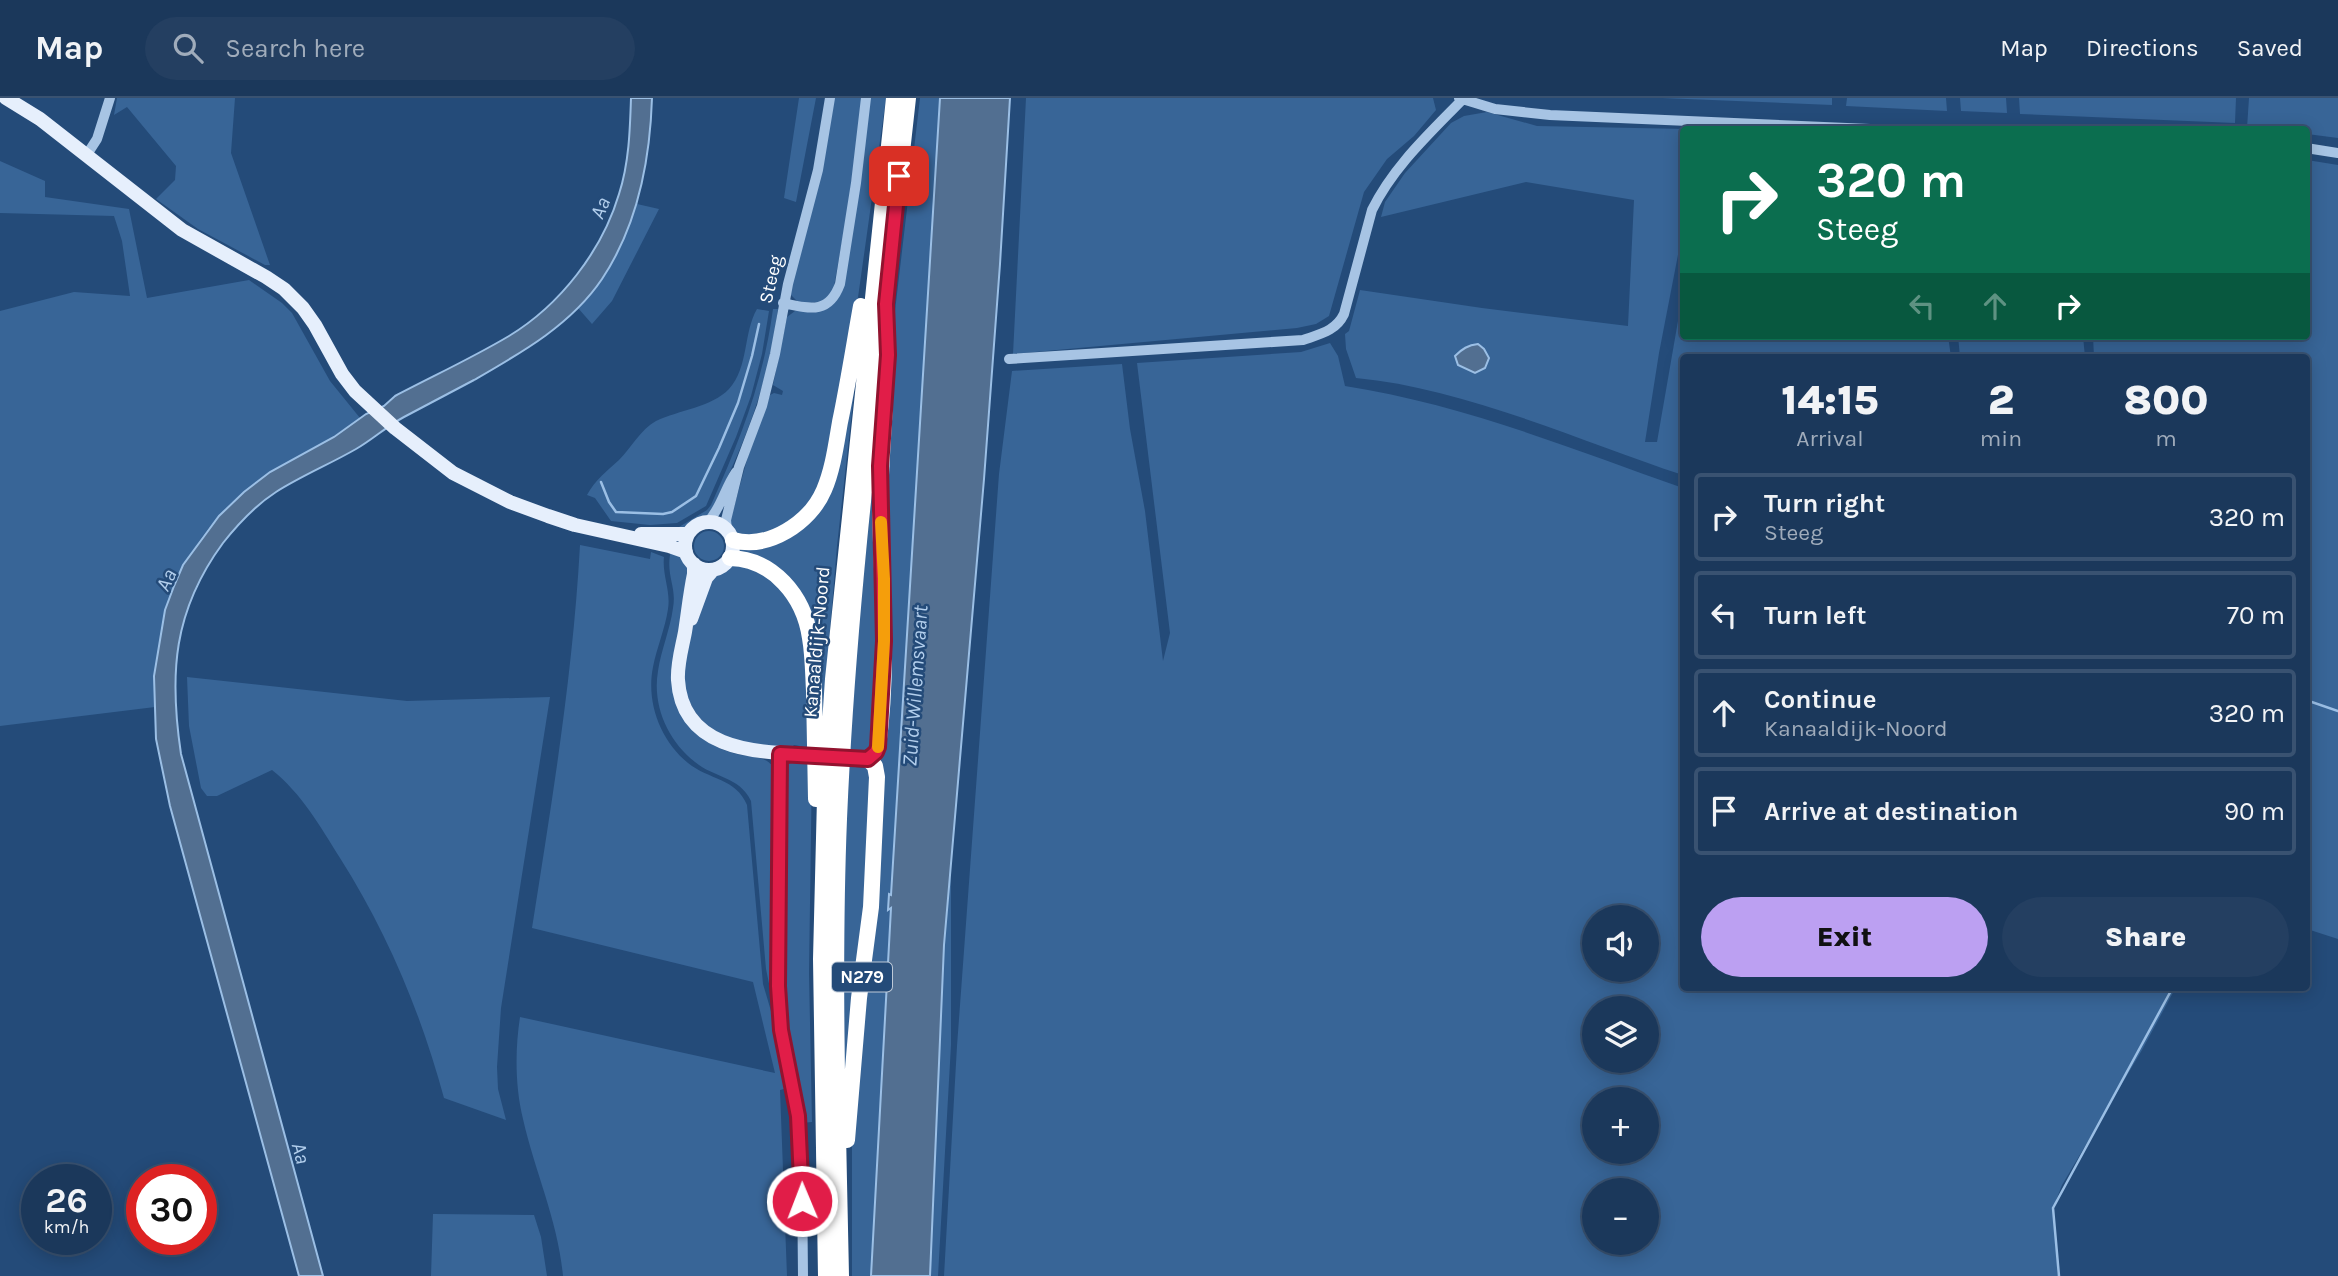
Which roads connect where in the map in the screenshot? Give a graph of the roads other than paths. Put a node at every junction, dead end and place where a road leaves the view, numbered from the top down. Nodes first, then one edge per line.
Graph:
1 (6, 98) edge
2 (110, 98) edge
3 (830, 98) edge
4 (866, 98) edge
5 (894, 98) edge
6 (908, 98) edge
7 (1461, 99) edge
8 (1802, 126) edge
9 (2310, 149) edge
10 (2338, 153) edge
11 (86, 156) junction
12 (876, 261) junction
13 (783, 303) junction
14 (886, 304) junction
15 (1009, 359) dead end
16 (740, 467) junction
17 (708, 522) junction
18 (688, 534) junction
19 (730, 535) junction
20 (629, 536) junction
21 (690, 558) junction
22 (730, 558) junction
23 (713, 570) junction
24 (685, 632) junction
25 (780, 754) junction
26 (862, 758) junction
27 (822, 880) junction
28 (839, 1198) junction
29 (803, 1276) edge
30 (827, 1276) edge
31 (841, 1276) edge

1 - 11 main road
2 - 11 street
3 - 13 street, Steeg
4 - 13 street
5 - 12 highway, Kanaaldijk-Noord / N279
6 - 14 highway, Kanaaldijk-Noord / N279
7 - 8 street
7 - 15 street
9 - 10 street
11 - 20 main road
12 - 19 highway, N279
12 - 27 highway, Kanaaldijk-Noord / N279
13 - 16 street, Steeg
14 - 26 highway, N279
14 - 28 highway, Kanaaldijk-Noord / N279
16 - 17 street, Steeg
16 - 19 street, Steeg
17 - 18 main road
17 - 19 main road
18 - 20 main road
18 - 21 main road
19 - 22 main road
20 - 21 main road
21 - 23 main road
21 - 24 main road
22 - 23 main road
22 - 27 highway, N279
23 - 24 main road
24 - 25 main road
25 - 26 main road, bridge
25 - 29 street
26 - 28 highway, N279
27 - 30 highway, Kanaaldijk-Noord / N279
28 - 31 highway, Kanaaldijk-Noord / N279

